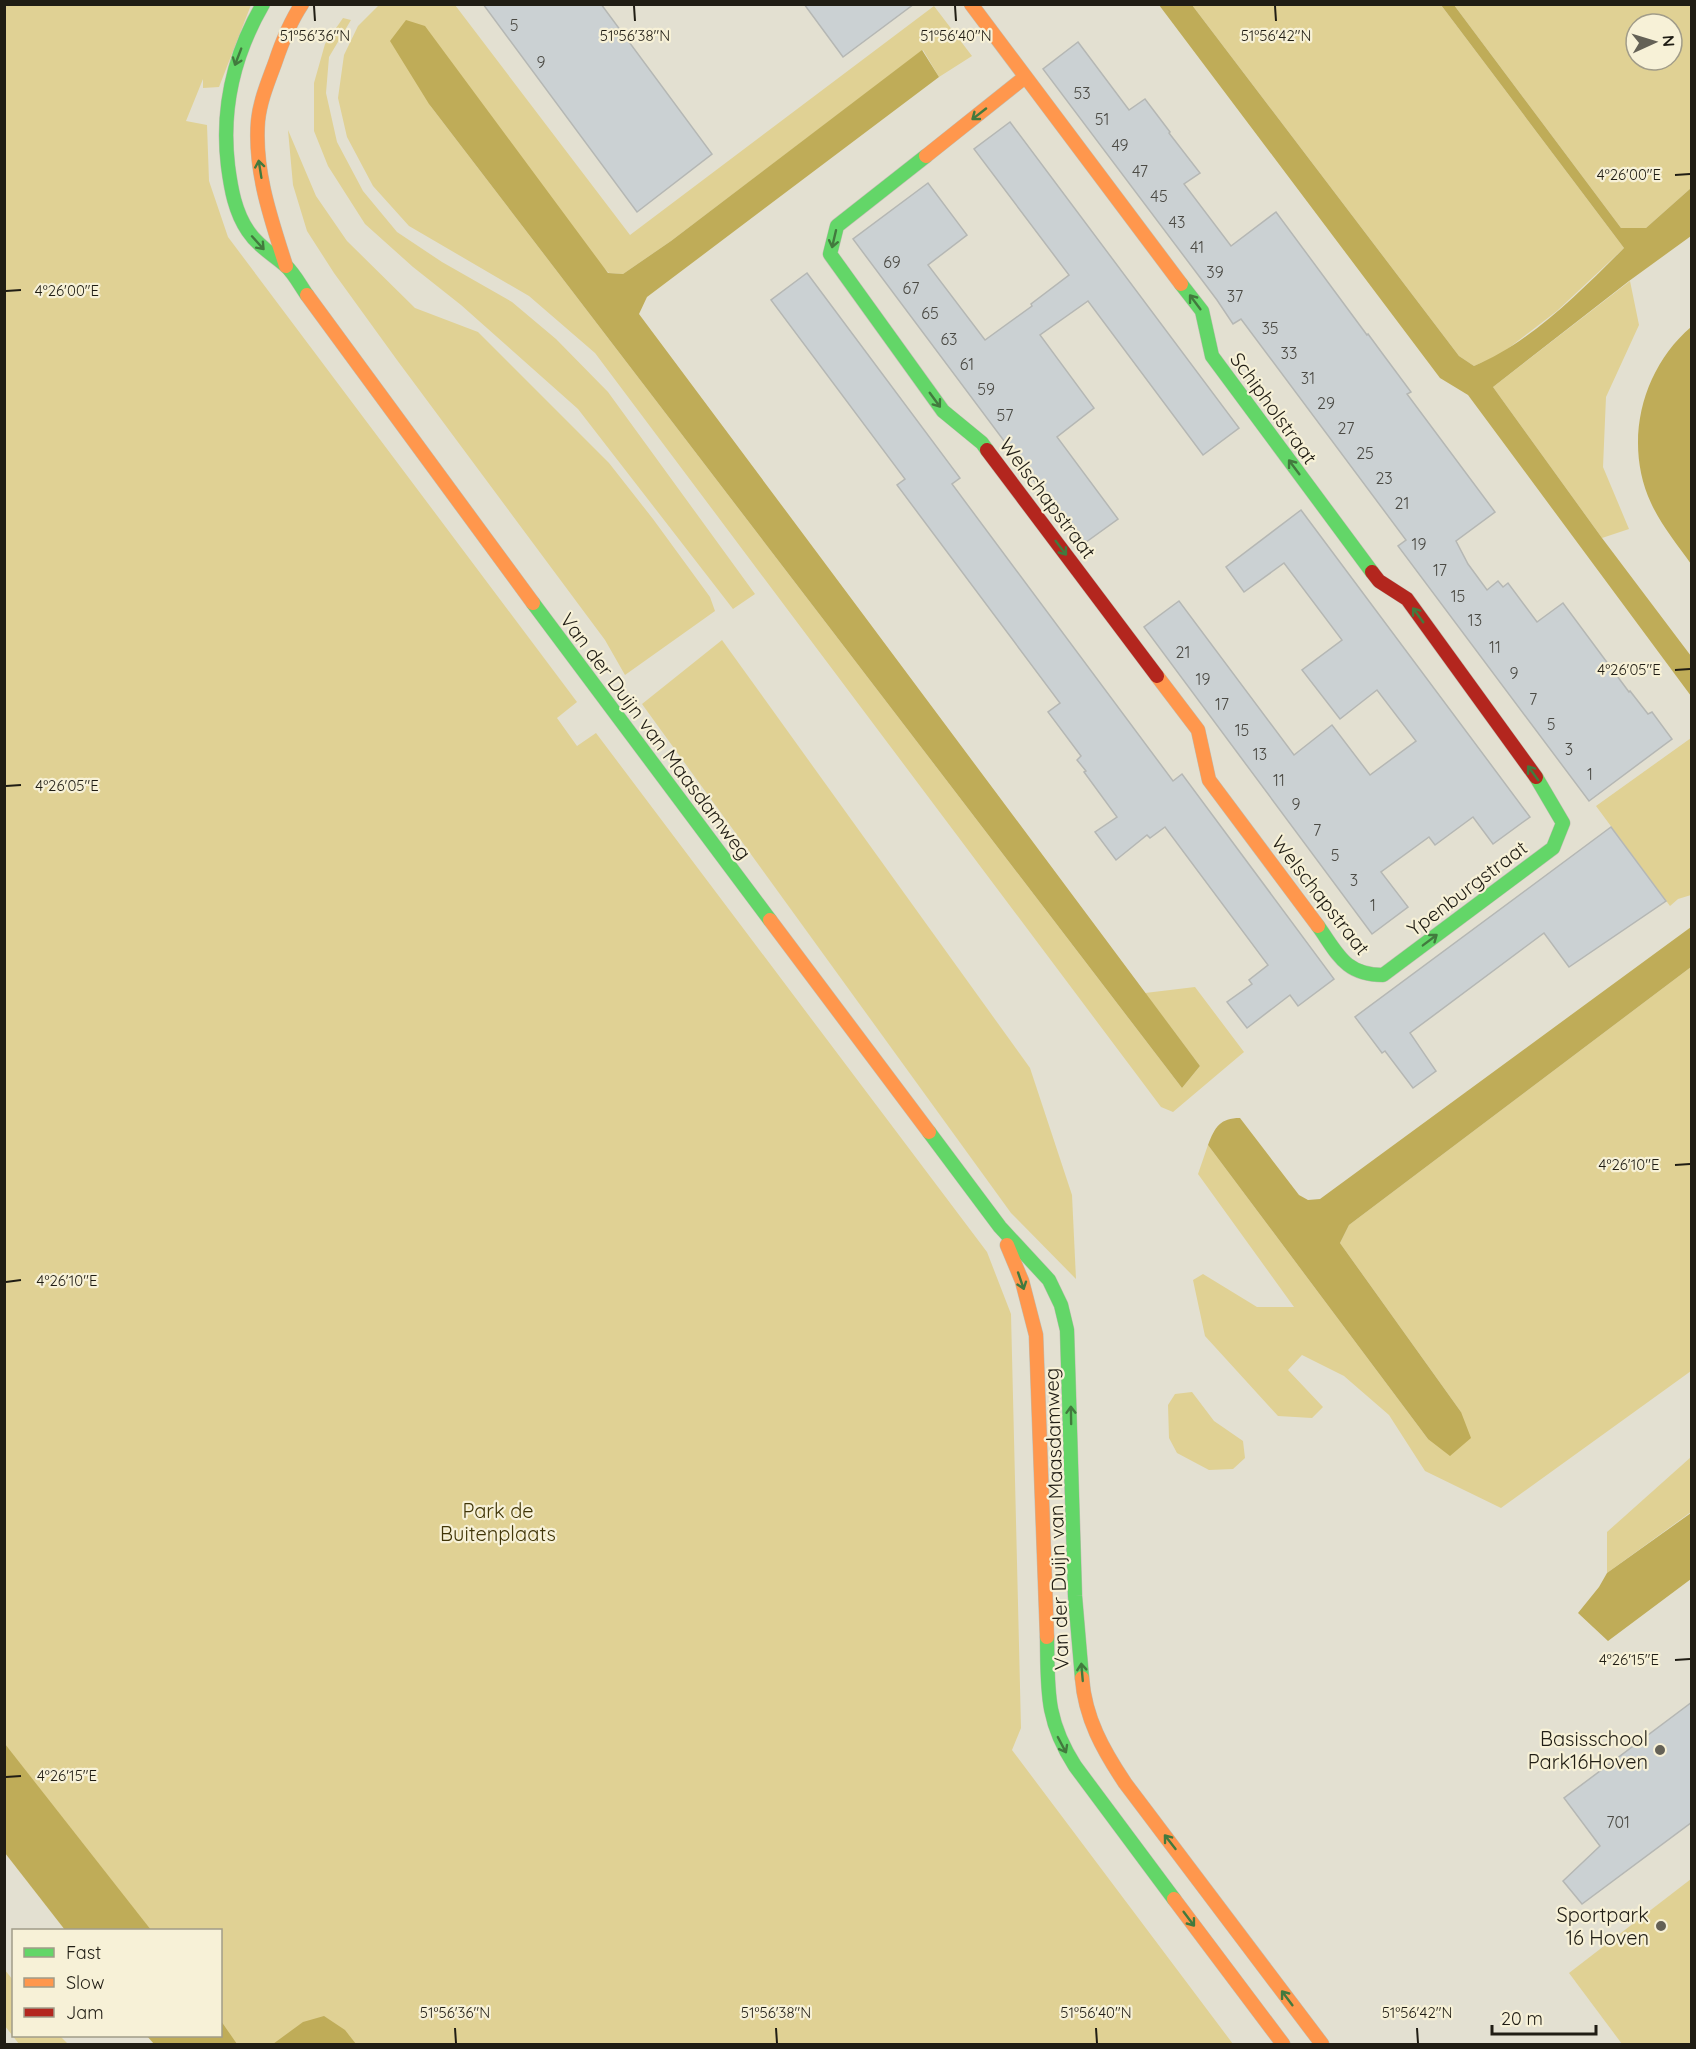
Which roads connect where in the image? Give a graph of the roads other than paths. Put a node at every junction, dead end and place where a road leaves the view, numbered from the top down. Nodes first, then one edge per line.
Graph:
1 (263, 4) edge
2 (302, 4) edge
3 (971, 4) edge
4 (1025, 77) junction
5 (286, 266) junction
6 (1563, 823) joint
7 (1383, 975) joint
8 (1000, 1227) junction
9 (1283, 2044) edge
10 (1322, 2044) edge

1 -> 5 street, Van der Duijn van Maasdamweg
5 -> 2 street, Van der Duijn van Maasdamweg
3 - 4 street, Schipholstraat
6 -> 4 street, Schipholstraat
4 -> 7 street, Welschapstraat
5 - 8 street, Van der Duijn van Maasdamweg
7 -> 6 street, Ypenburgstraat
8 -> 9 street, Van der Duijn van Maasdamweg
10 -> 8 street, Van der Duijn van Maasdamweg

